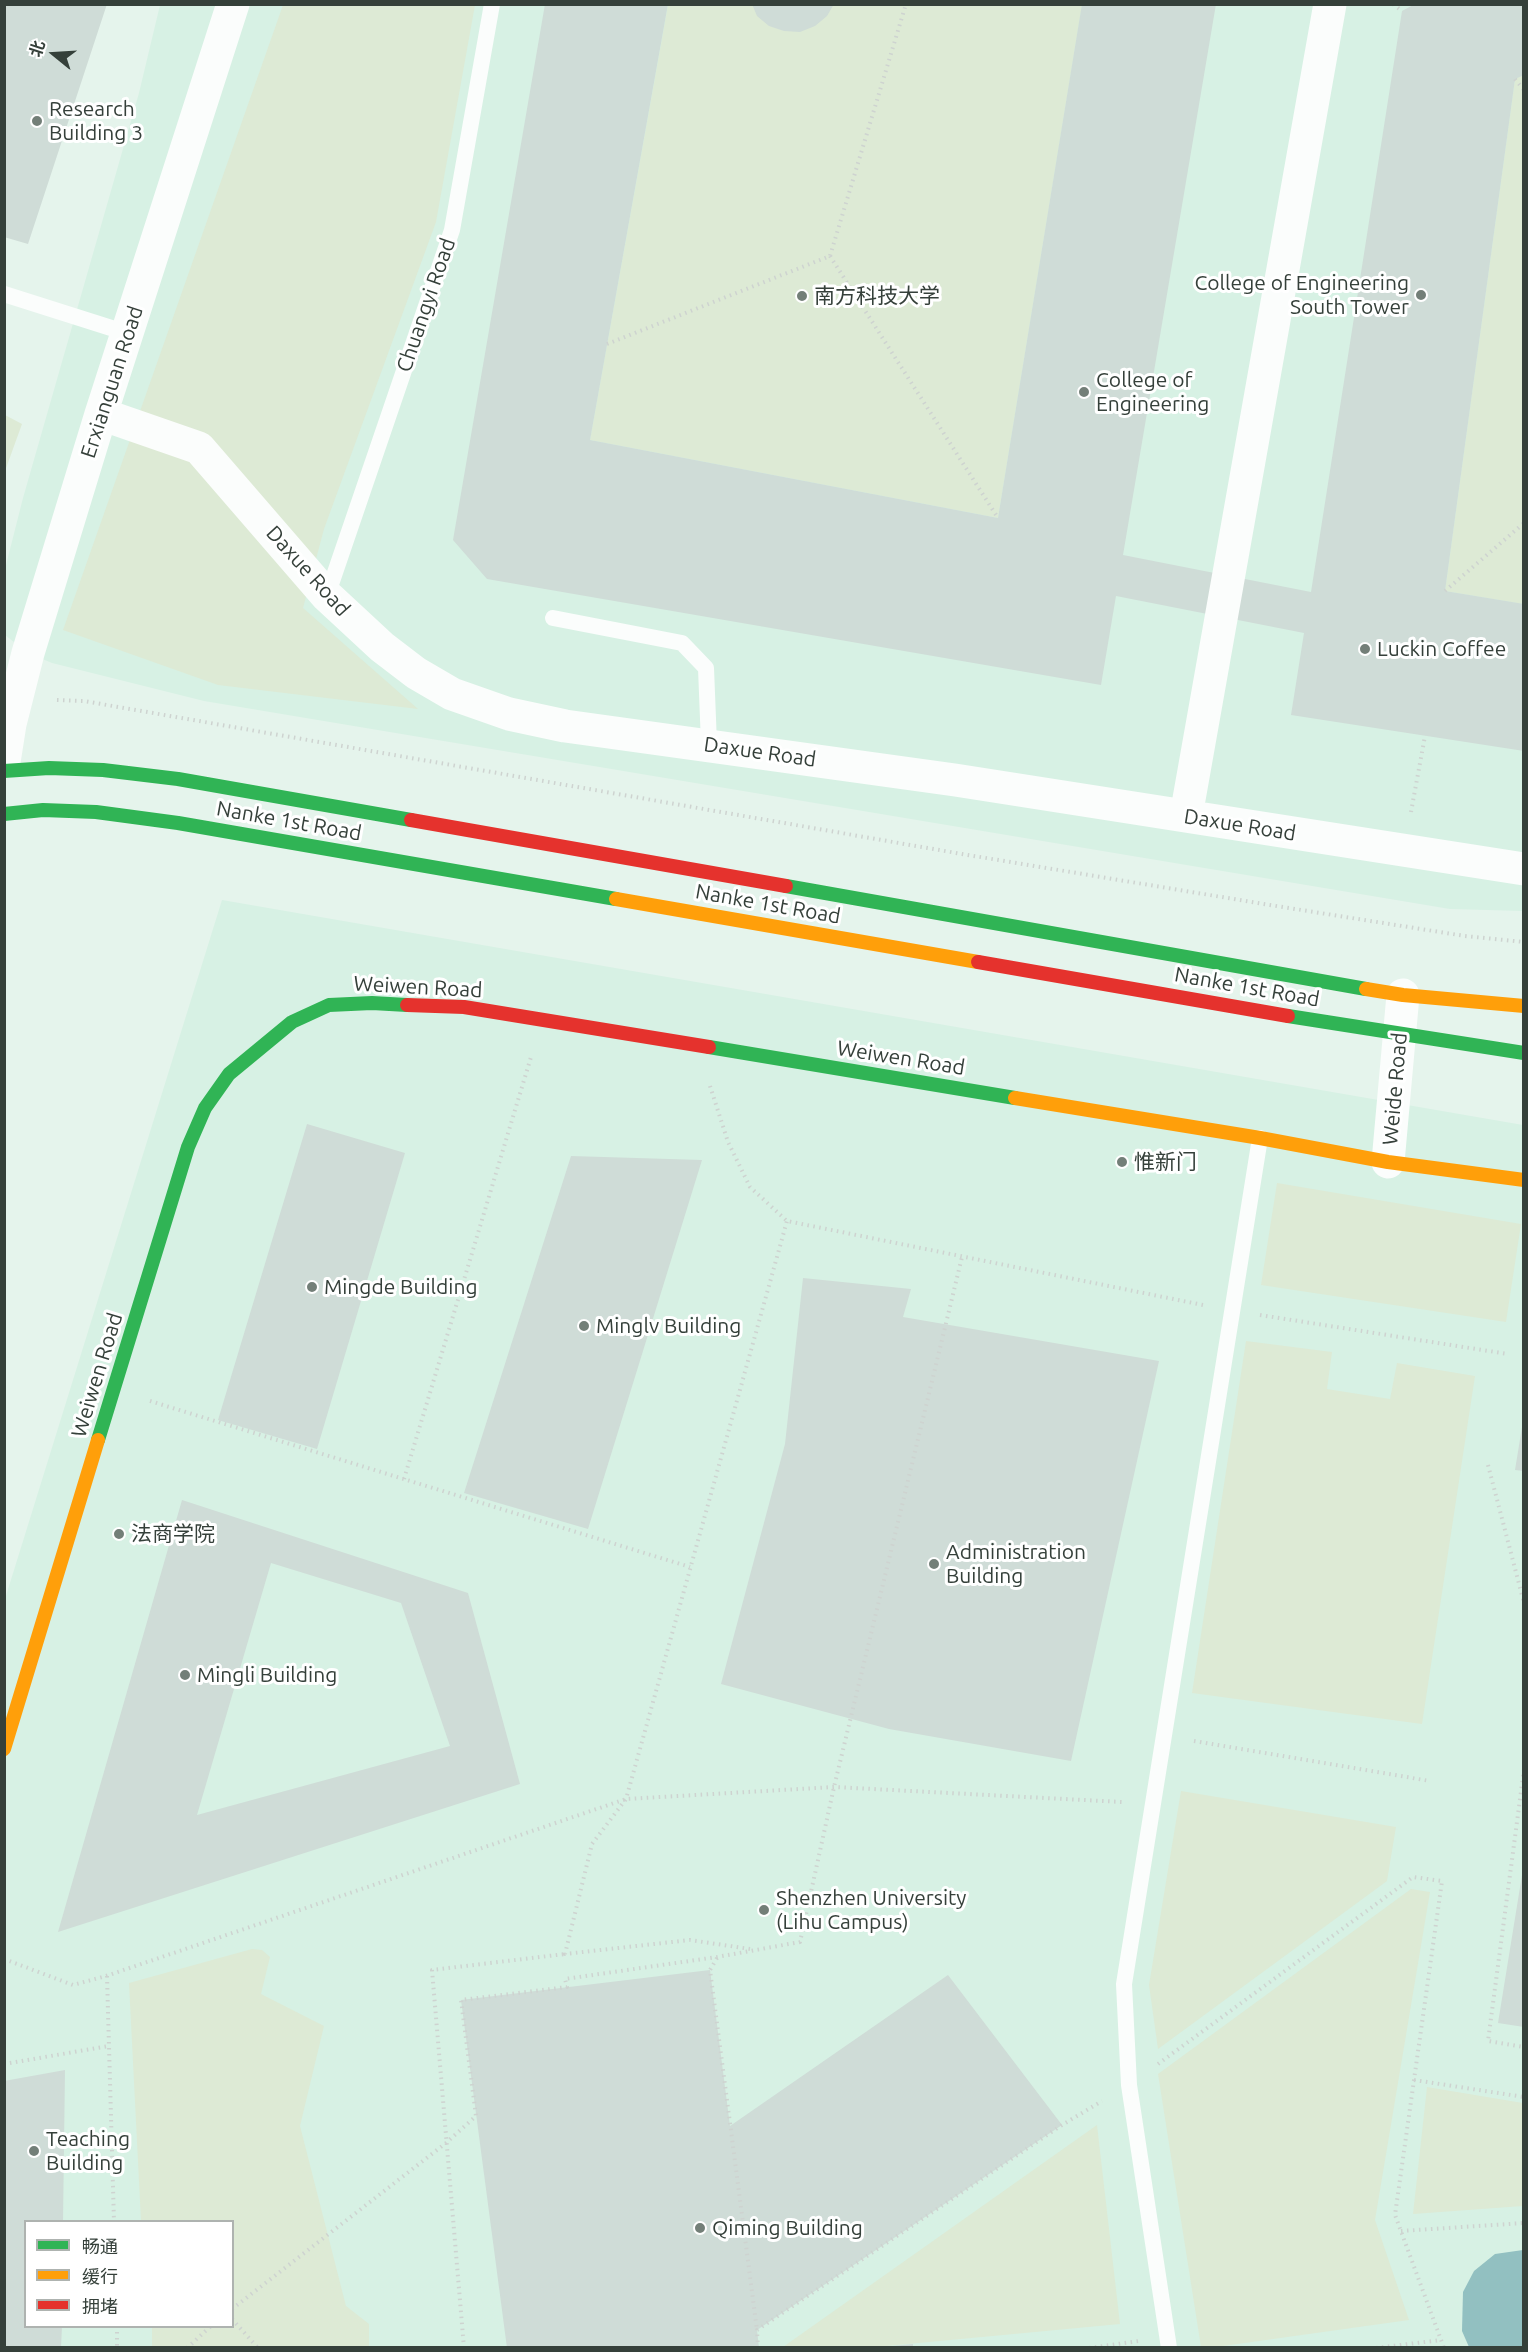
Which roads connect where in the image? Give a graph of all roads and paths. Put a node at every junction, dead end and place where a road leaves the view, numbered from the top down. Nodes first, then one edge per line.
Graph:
1 (233, 4) edge
2 (492, 4) edge
3 (906, 4) edge
4 (1330, 4) edge
5 (1393, 4) edge
6 (1402, 11) dead end
7 (1515, 79) dead end
8 (1524, 90) edge
9 (830, 256) junction
10 (4, 294) edge
11 (127, 333) junction
12 (607, 344) dead end
13 (101, 414) junction
14 (998, 518) dead end
15 (1524, 524) edge
16 (1445, 591) dead end
17 (327, 596) junction
18 (553, 618) dead end
19 (54, 700) dead end
20 (1425, 736) dead end
21 (709, 744) junction
22 (4, 762) edge
23 (4, 771) edge
24 (4, 814) edge
25 (1186, 816) junction
26 (1404, 850) junction
27 (1524, 869) edge
28 (1524, 942) edge
29 (1403, 995) junction
30 (1524, 1006) edge
31 (1400, 1035) junction
32 (533, 1049) dead end
33 (1524, 1053) edge
34 (708, 1078) dead end
35 (1260, 1138) junction
36 (1388, 1162) junction
37 (1524, 1180) edge
38 (787, 1221) junction
39 (962, 1257) junction
40 (1231, 1311) junction
41 (1508, 1354) dead end
42 (149, 1401) dead end
43 (1488, 1466) dead end
44 (404, 1479) junction
45 (690, 1567) junction
46 (1524, 1603) edge
47 (1163, 1735) junction
48 (4, 1749) edge
49 (1524, 1769) edge
50 (1430, 1781) dead end
51 (834, 1787) junction
52 (626, 1799) junction
53 (1153, 1804) junction
54 (754, 1950) junction
55 (565, 1954) junction
56 (717, 1957) junction
57 (4, 1959) edge
58 (106, 1976) junction
59 (109, 2046) junction
60 (1524, 2047) edge
61 (4, 2064) edge
62 (1414, 2080) junction
63 (1129, 2085) junction
64 (1524, 2097) edge
65 (446, 2143) junction
66 (114, 2220) edge
67 (1524, 2223) edge
68 (1401, 2231) junction
69 (234, 2307) edge
70 (234, 2321) edge
71 (117, 2328) edge
72 (209, 2328) edge
73 (757, 2330) junction
74 (1441, 2340) junction
75 (1168, 2343) edge
76 (117, 2348) edge
77 (187, 2348) edge
78 (258, 2348) edge
79 (464, 2348) edge
80 (758, 2348) edge
81 (1089, 2348) edge
82 (1376, 2348) edge
83 (1443, 2348) edge

1 - 11 street, Erxianguan Road
2 - 17 lane, Chuangyi Road
3 - 9 path
4 - 25 street
5 - 6 path
7 - 8 path
9 - 12 path
9 - 14 path
10 - 11 lane
11 - 13 street, Erxianguan Road
13 - 17 street, Daxue Road
13 - 22 street, Erxianguan Road
15 - 16 path
17 - 21 street, Daxue Road
18 - 21 lane
19 - 28 path
20 - 26 path
21 - 25 street, Daxue Road
23 - 29 street, Nanke 1st Road
24 - 31 street, Nanke 1st Road
25 - 26 street, Daxue Road
26 - 27 street, Daxue Road
29 - 30 street, Nanke 1st Road
29 - 31 street, Weide Road
31 - 33 street, Nanke 1st Road
31 - 36 street, Weide Road
32 - 44 path
34 - 38 path
35 - 36 street, Weide Road
35 - 40 lane
35 - 48 street, Weiwen Road
36 - 37 street
38 - 39 path
38 - 45 path
39 - 40 path
39 - 51 path
40 - 41 path
40 - 47 lane
42 - 44 path
43 - 46 path
44 - 45 path
45 - 52 path
47 - 50 path
47 - 53 lane
49 - 60 path
51 - 52 path
51 - 53 path
51 - 54 path
52 - 55 path
52 - 58 path
53 - 63 lane
54 - 55 path
54 - 56 path
55 - 65 path
56 - 65 path
56 - 73 path
57 - 58 path
58 - 59 path
59 - 61 path
59 - 66 path
62 - 63 path
62 - 64 path
62 - 68 path
63 - 73 path
63 - 75 lane
65 - 69 path
65 - 79 path
67 - 68 path
68 - 74 path
70 - 78 path
71 - 76 path
72 - 77 path
73 - 80 path
74 - 82 path
74 - 83 path
75 - 81 path

